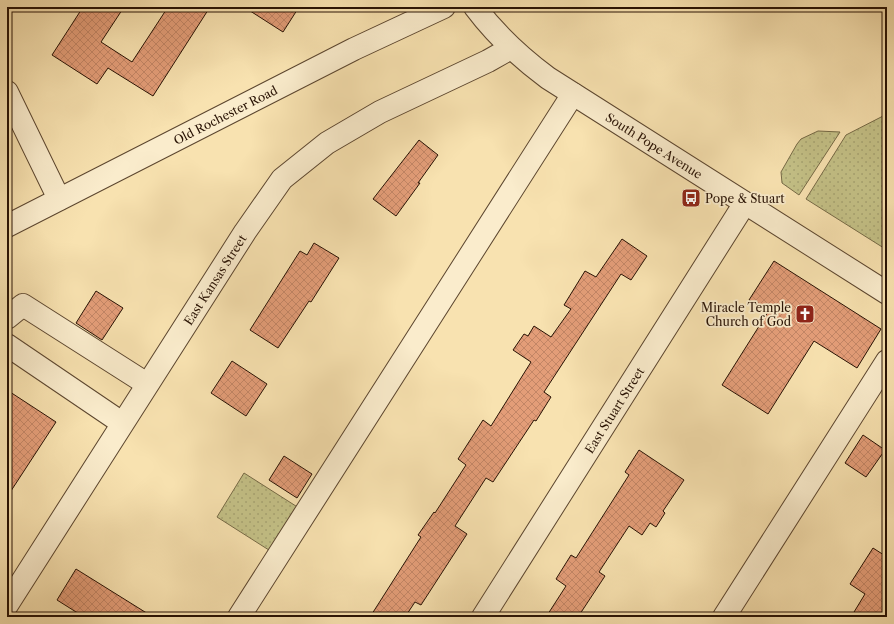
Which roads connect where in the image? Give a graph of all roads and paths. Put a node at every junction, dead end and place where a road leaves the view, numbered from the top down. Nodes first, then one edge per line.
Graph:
1 (444, 7) edge
2 (475, 7) edge
3 (511, 48) junction
4 (7, 92) edge
5 (573, 94) junction
6 (59, 199) junction
7 (745, 203) junction
8 (7, 226) edge
9 (887, 293) edge
10 (7, 318) edge
11 (7, 345) edge
12 (886, 365) edge
13 (147, 384) junction
14 (122, 423) junction
15 (7, 605) edge
16 (239, 617) edge
17 (483, 617) edge
18 (724, 617) edge

1 - 6 street, Old Rochester Road
2 - 3 street, South Pope Avenue
3 - 5 street, South Pope Avenue
3 - 13 street, East Kansas Street
4 - 6 street
5 - 7 street, South Pope Avenue
5 - 16 street
6 - 8 street, Old Rochester Road
7 - 9 street, South Pope Avenue
7 - 17 street, East Stuart Street
10 - 13 street
11 - 14 street
12 - 18 street
13 - 14 street, East Kansas Street
14 - 15 street, East Kansas Street

